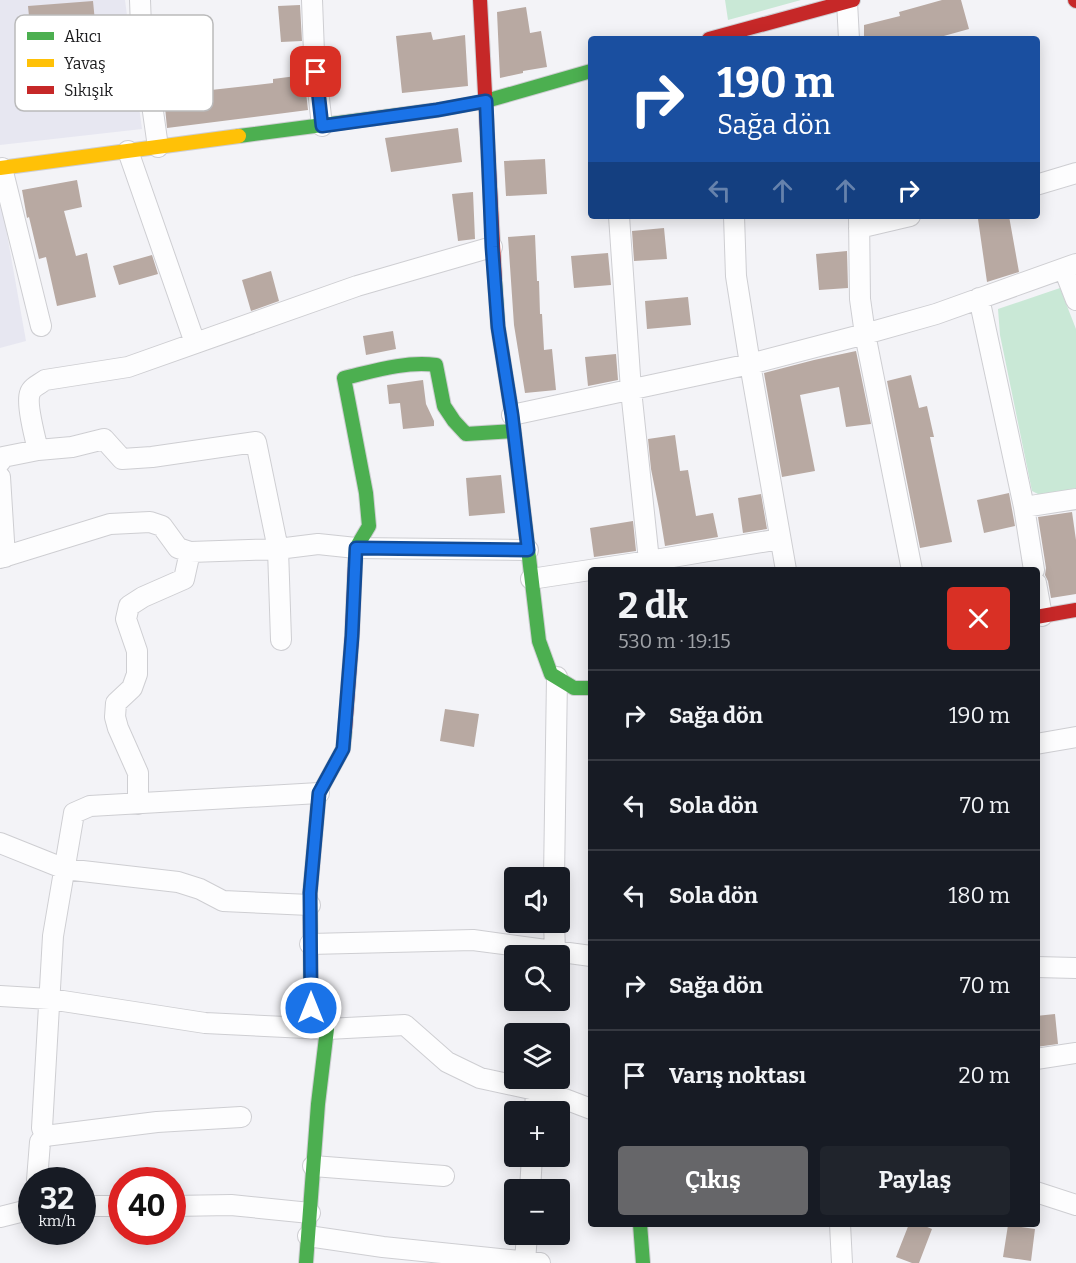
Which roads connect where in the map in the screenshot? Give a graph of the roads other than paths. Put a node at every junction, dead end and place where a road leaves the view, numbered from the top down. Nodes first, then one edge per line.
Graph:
1 (140, 0) edge
2 (312, 0) edge
3 (480, 0) edge
4 (850, 1) edge
5 (141, 15) edge
6 (725, 36) edge
7 (849, 36) edge
8 (588, 72) edge
9 (486, 101) junction
10 (153, 111) edge
11 (322, 126) junction
12 (158, 147) junction
13 (128, 151) junction
14 (1, 168) edge
15 (1076, 173) edge
16 (1040, 184) edge
17 (619, 219) edge
18 (734, 219) edge
19 (884, 219) edge
20 (859, 222) edge
21 (492, 247) junction
22 (1070, 267) edge
23 (979, 298) junction
24 (1076, 300) edge
25 (41, 326) dead end
26 (865, 334) junction
27 (195, 343) junction
28 (750, 364) junction
29 (631, 390) junction
30 (513, 423) junction
31 (38, 450) junction
32 (0, 462) edge
33 (0, 477) edge
34 (1076, 499) edge
35 (1024, 507) junction
36 (780, 539) junction
37 (356, 548) junction
38 (278, 549) junction
39 (528, 550) junction
40 (190, 552) junction
41 (2, 557) edge
42 (649, 566) edge
43 (785, 567) edge
44 (911, 567) edge
45 (1034, 567) edge
46 (588, 573) edge
47 (531, 579) junction
48 (1076, 610) edge
49 (1040, 617) edge
50 (281, 640) dead end
51 (557, 677) junction
52 (588, 688) edge
53 (1076, 737) edge
54 (1040, 743) edge
55 (319, 793) junction
56 (138, 804) junction
57 (0, 843) edge
58 (554, 867) edge
59 (65, 869) junction
60 (310, 905) junction
61 (310, 944) junction
62 (510, 945) edge
63 (570, 953) edge
64 (588, 956) edge
65 (1040, 967) edge
66 (1076, 968) edge
67 (0, 996) edge
68 (50, 999) junction
69 (327, 1029) junction
70 (1076, 1053) edge
71 (1040, 1058) edge
72 (536, 1090) junction
73 (536, 1101) edge
74 (588, 1108) edge
75 (241, 1118) dead end
76 (45, 1136) junction
77 (313, 1166) junction
78 (38, 1167) edge
79 (444, 1176) dead end
80 (1040, 1193) edge
81 (1076, 1205) edge
82 (186, 1206) edge
83 (18, 1212) edge
84 (310, 1212) junction
85 (0, 1217) edge
86 (640, 1227) edge
87 (840, 1227) edge
88 (308, 1236) junction
89 (529, 1245) edge
90 (532, 1262) edge
91 (306, 1263) edge
92 (644, 1263) edge
93 (842, 1263) edge

1 - 5 street
2 - 11 street
3 - 9 street
4 - 6 street
4 - 7 street
8 - 9 street
9 - 11 street
9 - 21 street
10 - 12 street
11 - 12 street
12 - 13 street
13 - 14 street
13 - 27 street
14 - 25 street
15 - 16 street
17 - 29 street
18 - 28 street
19 - 20 street
20 - 26 street
21 - 27 street
21 - 30 street
22 - 23 street
22 - 24 street
23 - 26 street
23 - 35 street
26 - 28 street
26 - 44 street
27 - 31 street
28 - 29 street
28 - 36 street
29 - 30 street
29 - 42 street
30 - 37 street
30 - 39 street
31 - 32 street
31 - 38 street
33 - 41 street
34 - 35 street
35 - 45 street
36 - 42 street
36 - 43 street
37 - 38 street
37 - 39 street
37 - 55 street
38 - 40 street
38 - 50 street
39 - 47 street
40 - 41 street
40 - 56 street
46 - 47 street
47 - 51 street
48 - 49 street
51 - 52 street
51 - 58 street
53 - 54 street
55 - 56 street
55 - 60 street
56 - 59 street
57 - 59 street
59 - 60 street
59 - 68 street
60 - 61 street
61 - 62 street
61 - 69 street
63 - 64 street
65 - 66 street
67 - 68 street
68 - 69 street
68 - 76 street
69 - 72 street
69 - 77 street
70 - 71 street
72 - 73 street
72 - 74 street
75 - 76 street
76 - 78 street
77 - 79 street
77 - 84 street
80 - 81 street
82 - 84 street
83 - 85 street
84 - 88 street
86 - 92 street
87 - 93 street
88 - 90 street
88 - 91 street
89 - 90 street

